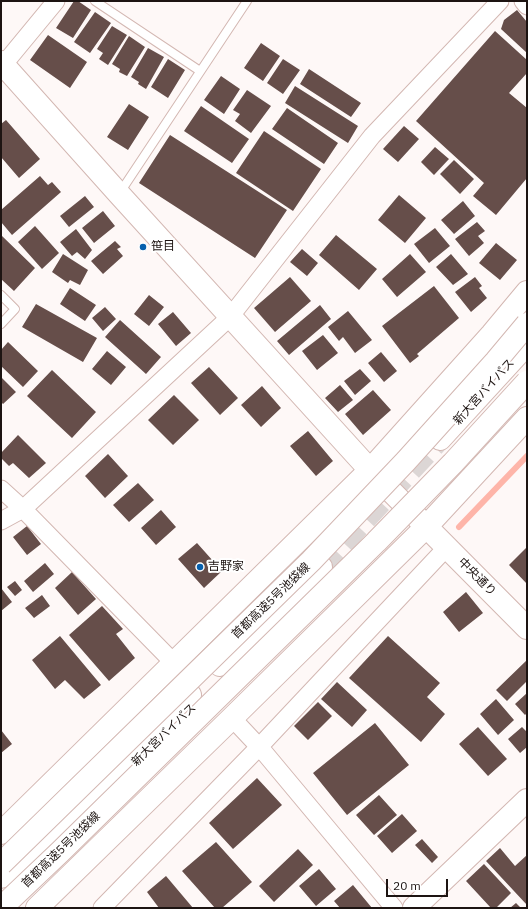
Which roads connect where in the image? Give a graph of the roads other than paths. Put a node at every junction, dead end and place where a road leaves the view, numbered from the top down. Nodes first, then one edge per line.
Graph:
1 (56, 1) edge
2 (95, 1) edge
3 (247, 1) edge
4 (500, 1) edge
5 (523, 1) edge
6 (527, 6) edge
7 (2, 64) edge
8 (200, 71) junction
9 (119, 194) junction
10 (527, 292) edge
11 (1, 295) edge
12 (230, 317) junction
13 (1, 324) edge
14 (527, 324) edge
15 (527, 344) edge
16 (527, 363) edge
17 (527, 382) edge
18 (527, 418) edge
19 (370, 470) junction
20 (1, 489) edge
21 (23, 509) junction
22 (1, 521) edge
23 (426, 527) junction
24 (447, 547) junction
25 (527, 628) edge
26 (174, 663) junction
27 (232, 718) junction
28 (259, 747) junction
29 (527, 800) edge
30 (1, 833) edge
31 (1, 864) edge
32 (1, 877) edge
33 (1, 897) edge
34 (1, 908) edge
35 (37, 908) edge
36 (102, 908) edge
37 (394, 908) edge
38 (414, 908) edge

1 - 7 street
2 - 8 lane
3 - 8 lane
4 - 12 street
5 - 6 street
7 - 9 main road, 中央通り
8 - 9 lane
9 - 12 main road, 中央通り
10 - 19 main road
11 - 13 lane
12 - 19 main road, 中央通り
12 - 21 street
14 - 31 main road, 首都高速5号池袋線, bridge
15 - 16 main road, 新大宮バイパス
17 - 34 main road, 首都高速5号池袋線, bridge
18 - 23 main road
19 - 23 main road, 中央通り
19 - 26 main road
20 - 21 street
21 - 22 street
21 - 26 street
23 - 24 main road, 中央通り
23 - 27 main road
24 - 25 main road, 中央通り
24 - 28 street
26 - 30 main road
27 - 28 street
27 - 35 main road
28 - 36 street
28 - 37 street
29 - 38 main road
32 - 33 main road, 新大宮バイパス

